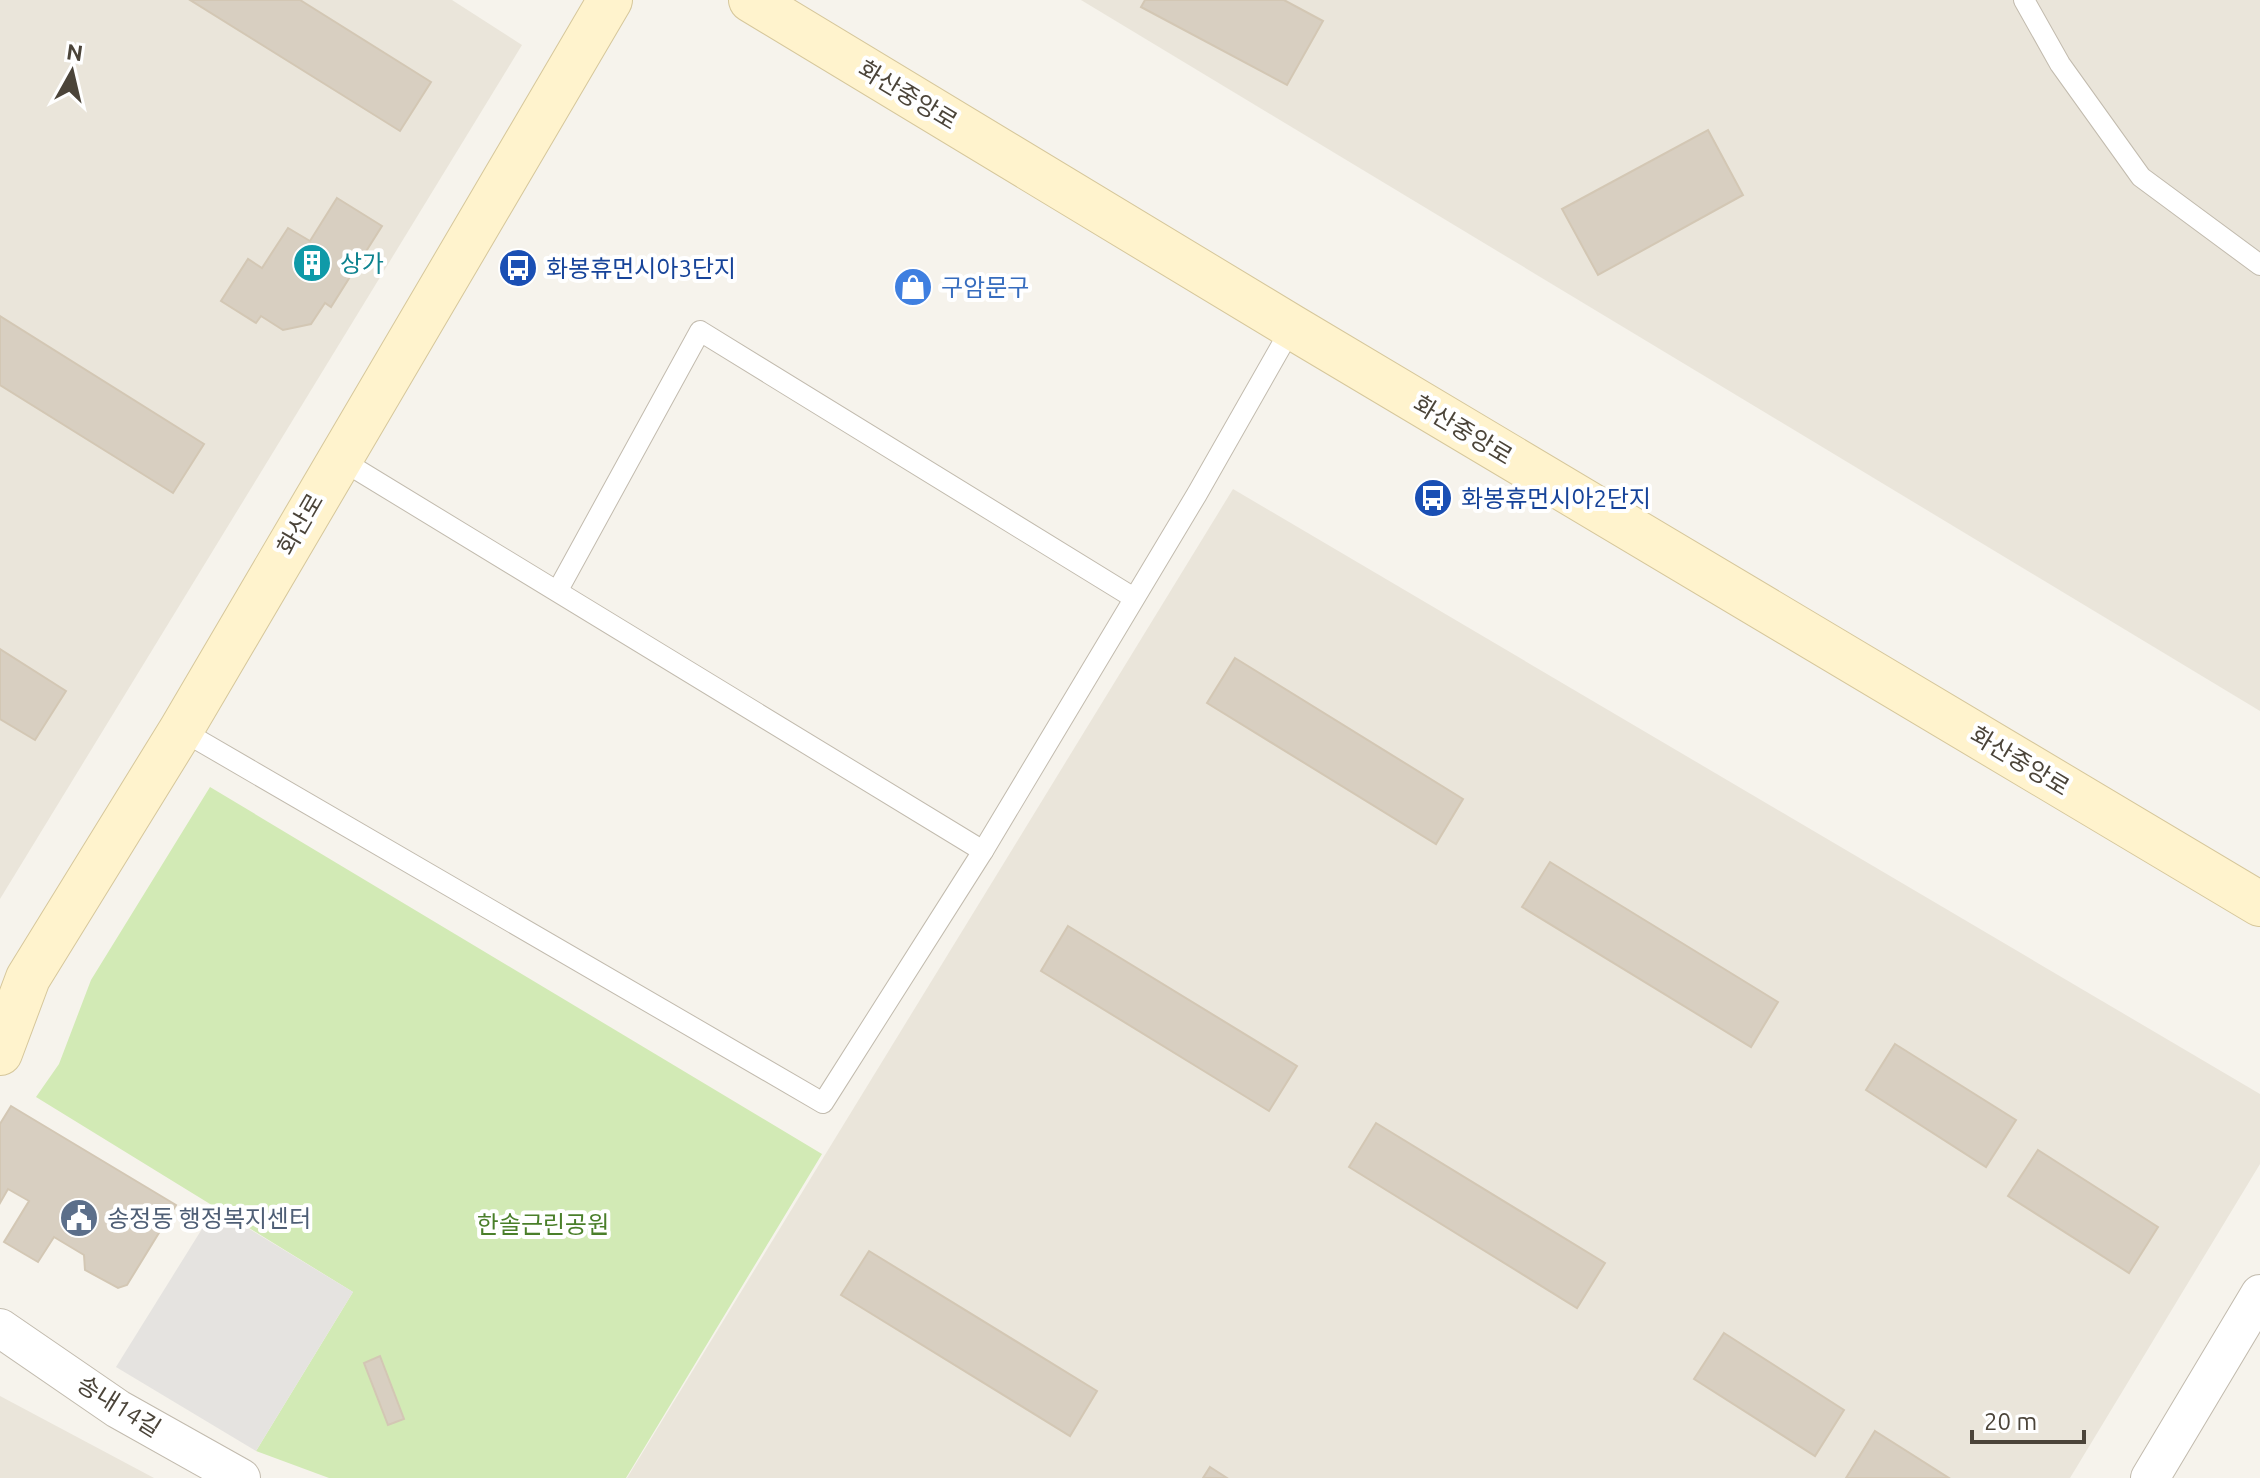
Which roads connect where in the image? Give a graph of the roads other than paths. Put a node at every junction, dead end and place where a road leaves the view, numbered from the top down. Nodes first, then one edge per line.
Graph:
1 (610, 0) edge
2 (751, 0) edge
3 (2024, 0) edge
4 (2260, 265) edge
5 (1292, 327) junction
6 (338, 458) junction
7 (558, 590) junction
8 (1134, 598) junction
9 (181, 730) junction
10 (983, 851) junction
11 (2260, 904) edge
12 (0, 1053) edge
13 (2260, 1294) edge
14 (0, 1328) edge
15 (241, 1478) edge
16 (2150, 1478) edge

1 - 6 main road, 화산로
2 - 5 main road, 화산중앙로
3 - 4 lane
5 - 8 lane
5 - 11 main road, 화산중앙로
6 - 7 lane
6 - 9 main road, 화산로
7 - 8 lane
7 - 10 lane
8 - 10 lane
9 - 10 lane
9 - 12 main road, 화산로
13 - 16 street
14 - 15 street, 송내14길

